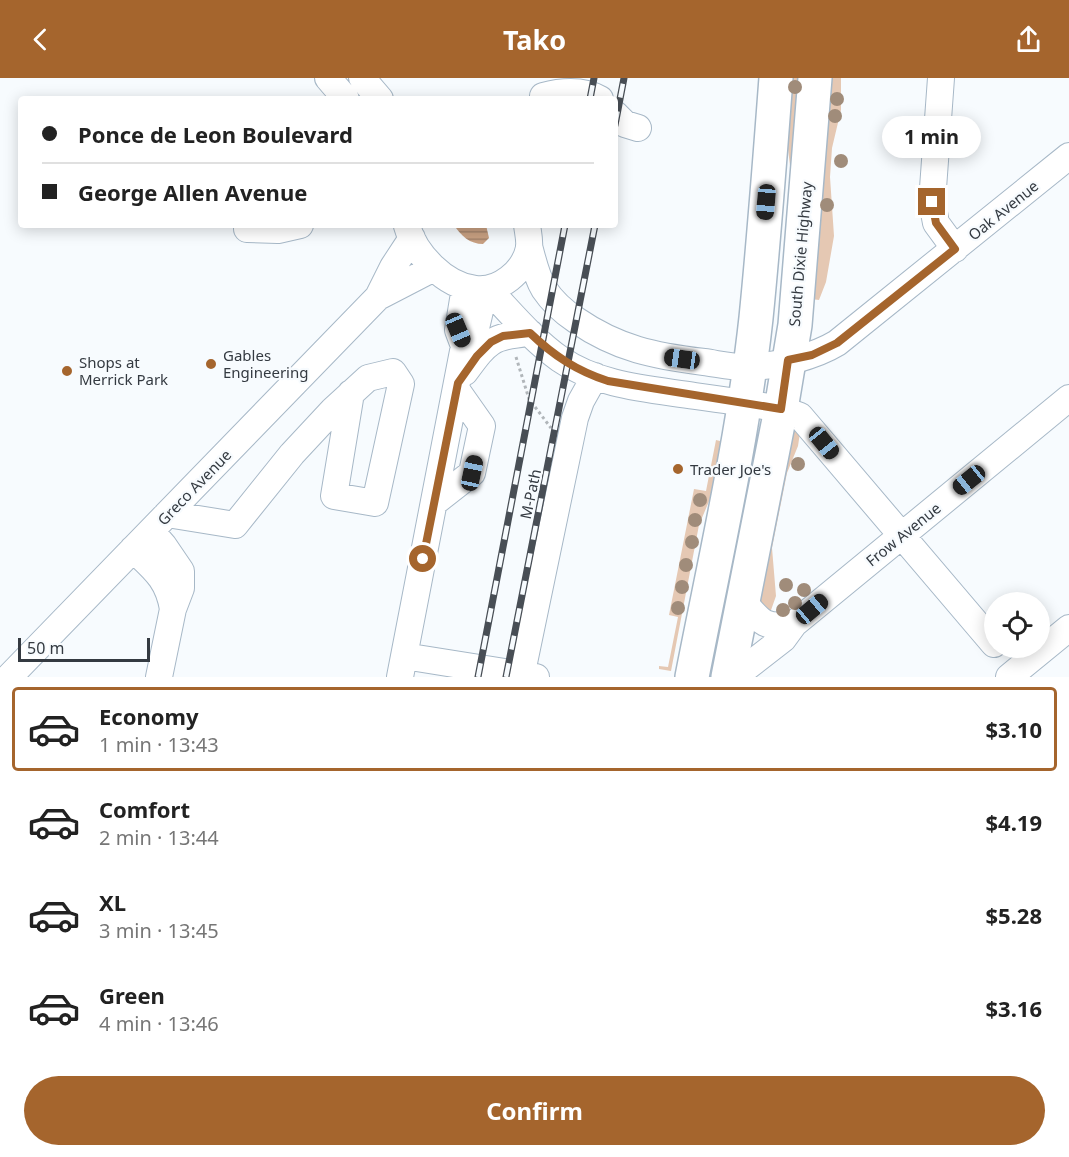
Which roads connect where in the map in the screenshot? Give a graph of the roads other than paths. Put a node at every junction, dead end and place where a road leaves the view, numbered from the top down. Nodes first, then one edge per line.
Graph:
1 (328, 78) edge
2 (362, 78) edge
3 (776, 78) edge
4 (815, 78) edge
5 (941, 78) edge
6 (544, 91) edge
7 (343, 96) edge
8 (377, 96) edge
9 (591, 96) edge
10 (618, 117) edge
11 (638, 128) dead end
12 (1069, 156) edge
13 (287, 228) edge
14 (247, 229) dead end
15 (406, 229) edge
16 (528, 235) edge
17 (955, 249) junction
18 (434, 268) junction
19 (479, 288) junction
20 (378, 297) junction
21 (530, 333) junction
22 (788, 360) junction
23 (749, 367) junction
24 (595, 376) junction
25 (457, 386) junction
26 (351, 393) junction
27 (1069, 398) edge
28 (743, 403) junction
29 (781, 409) junction
30 (159, 522) junction
31 (902, 535) junction
32 (134, 549) junction
33 (743, 601) junction
34 (173, 609) junction
35 (794, 624) junction
36 (1069, 628) edge
37 (984, 632) edge
38 (1005, 658) edge
39 (402, 667) edge
40 (1016, 675) edge
41 (526, 676) edge
42 (9, 677) edge
43 (159, 677) edge
44 (692, 677) edge
45 (728, 677) edge
46 (734, 677) edge

1 - 7 street
2 - 8 street
3 - 23 highway
4 - 22 highway, South Dixie Highway
5 - 17 street
6 - 9 street
10 - 11 street
12 - 17 street, Oak Avenue
13 - 14 street
15 - 18 street
15 - 20 street, Greco Avenue
16 - 19 street
16 - 23 street, Oak Avenue
17 - 22 street, Oak Avenue
18 - 19 street
18 - 20 street, Greco Avenue
19 - 21 street
19 - 25 street
20 - 30 street, Greco Avenue
21 - 24 street
21 - 25 street
22 - 23 street, Oak Avenue
22 - 29 highway, South Dixie Highway
23 - 28 highway
24 - 28 street
24 - 41 street
25 - 39 street
26 - 26 street
26 - 30 street
27 - 31 street, Frow Avenue
28 - 29 street
28 - 44 highway
29 - 31 street
29 - 33 highway, South Dixie Highway
30 - 32 street, Greco Avenue
30 - 34 street
31 - 35 street, Frow Avenue
31 - 37 street
32 - 34 street
32 - 42 street, Greco Avenue
33 - 35 street
33 - 45 highway, South Dixie Highway
34 - 43 street
35 - 46 street, Frow Avenue
36 - 40 street
38 - 40 street
39 - 41 street

